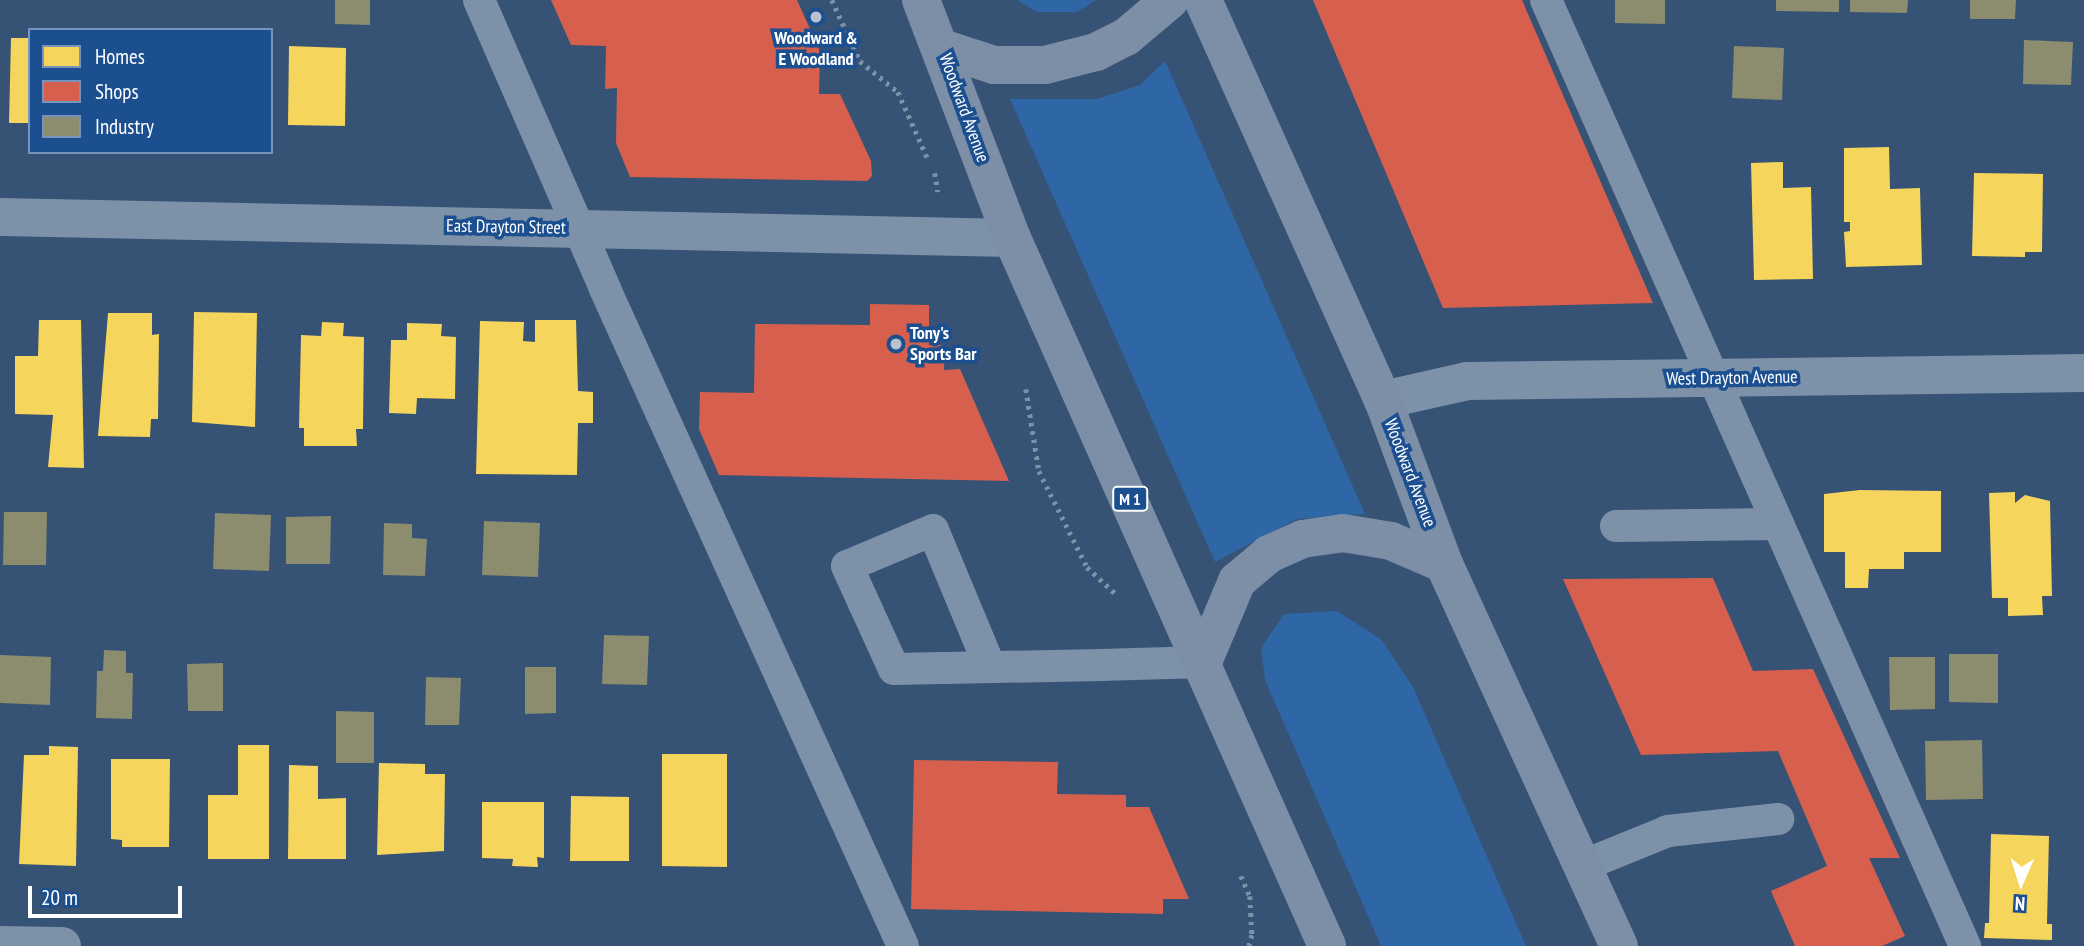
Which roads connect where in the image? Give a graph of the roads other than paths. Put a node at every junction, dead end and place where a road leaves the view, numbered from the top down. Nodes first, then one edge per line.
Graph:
1 (479, 0) edge
2 (921, 0) edge
3 (1170, 0) edge
4 (1203, 0) edge
5 (1546, 0) edge
6 (942, 48) junction
7 (0, 217) edge
8 (578, 229) junction
9 (1012, 238) junction
10 (2084, 373) edge
11 (1714, 378) junction
12 (1382, 400) junction
13 (1778, 524) junction
14 (1616, 526) dead end
15 (1444, 564) junction
16 (1203, 662) junction
17 (990, 667) junction
18 (1778, 820) dead end
19 (1582, 866) junction
20 (0, 945) edge
21 (62, 946) edge
22 (903, 946) edge
23 (1327, 946) edge
24 (1619, 946) edge
25 (1965, 946) edge

1 - 8 lane
2 - 6 main road, Woodward Avenue / M 1
3 - 6 main road
4 - 12 main road, Woodward Avenue
5 - 11 lane
6 - 9 main road, Woodward Avenue / M 1
7 - 8 street, East Drayton Street
8 - 9 street, East Drayton Street
8 - 22 lane
9 - 16 main road, Woodward Avenue / M 1
10 - 11 street, West Drayton Avenue
11 - 12 street, West Drayton Avenue
11 - 13 lane
12 - 15 main road, Woodward Avenue
13 - 14 lane
13 - 25 lane
15 - 16 main road
15 - 19 main road, Woodward Avenue
16 - 17 lane
16 - 23 main road, Woodward Avenue / M 1
17 - 17 lane
18 - 19 lane
19 - 24 main road, Woodward Avenue
20 - 21 street

